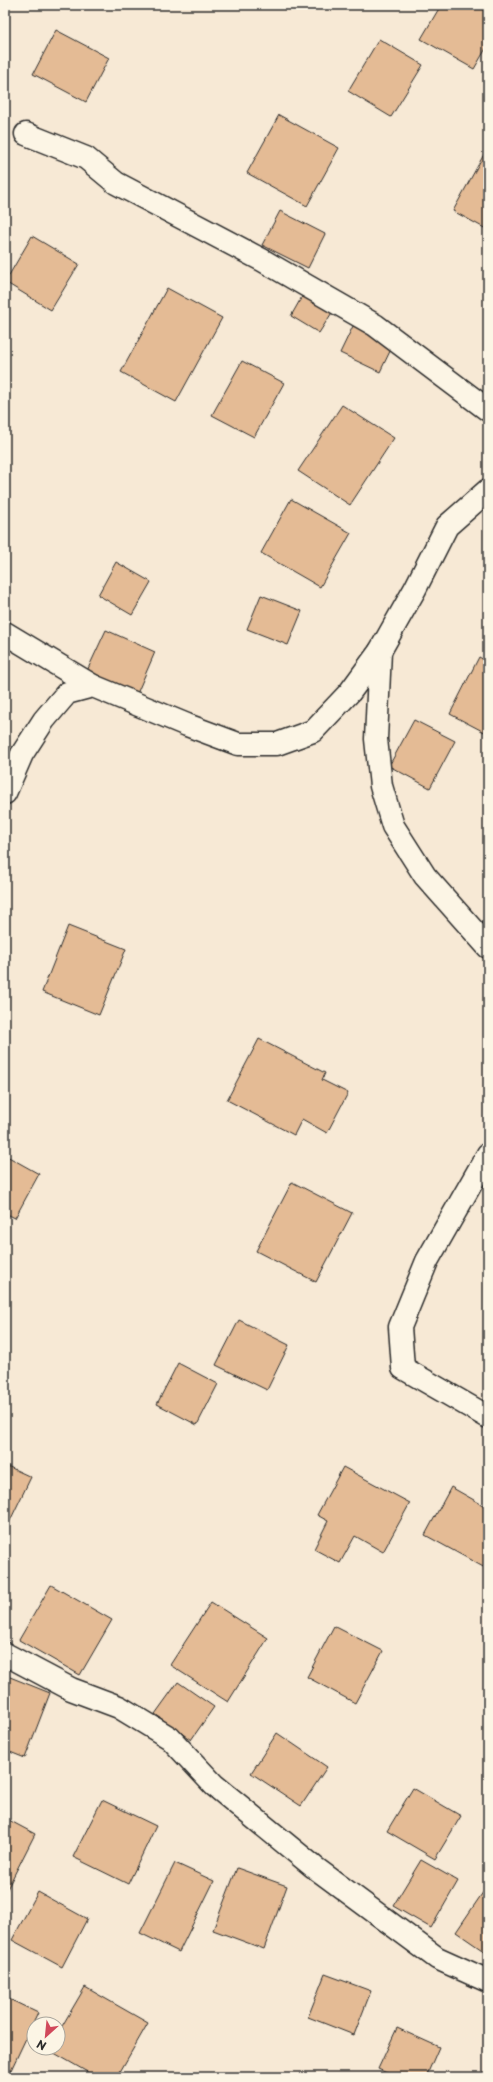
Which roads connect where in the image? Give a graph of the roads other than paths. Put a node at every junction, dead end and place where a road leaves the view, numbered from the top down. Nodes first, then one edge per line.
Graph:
1 (26, 134) dead end
2 (488, 410) edge
3 (488, 490) edge
4 (5, 633) edge
5 (380, 650) junction
6 (92, 686) junction
7 (5, 793) edge
8 (488, 947) edge
9 (488, 1154) edge
10 (488, 1417) edge
11 (5, 1654) edge
12 (488, 1981) edge

1 - 2 street
3 - 5 street
4 - 6 street
5 - 6 street
5 - 8 street
6 - 7 street
9 - 10 street
11 - 12 street

